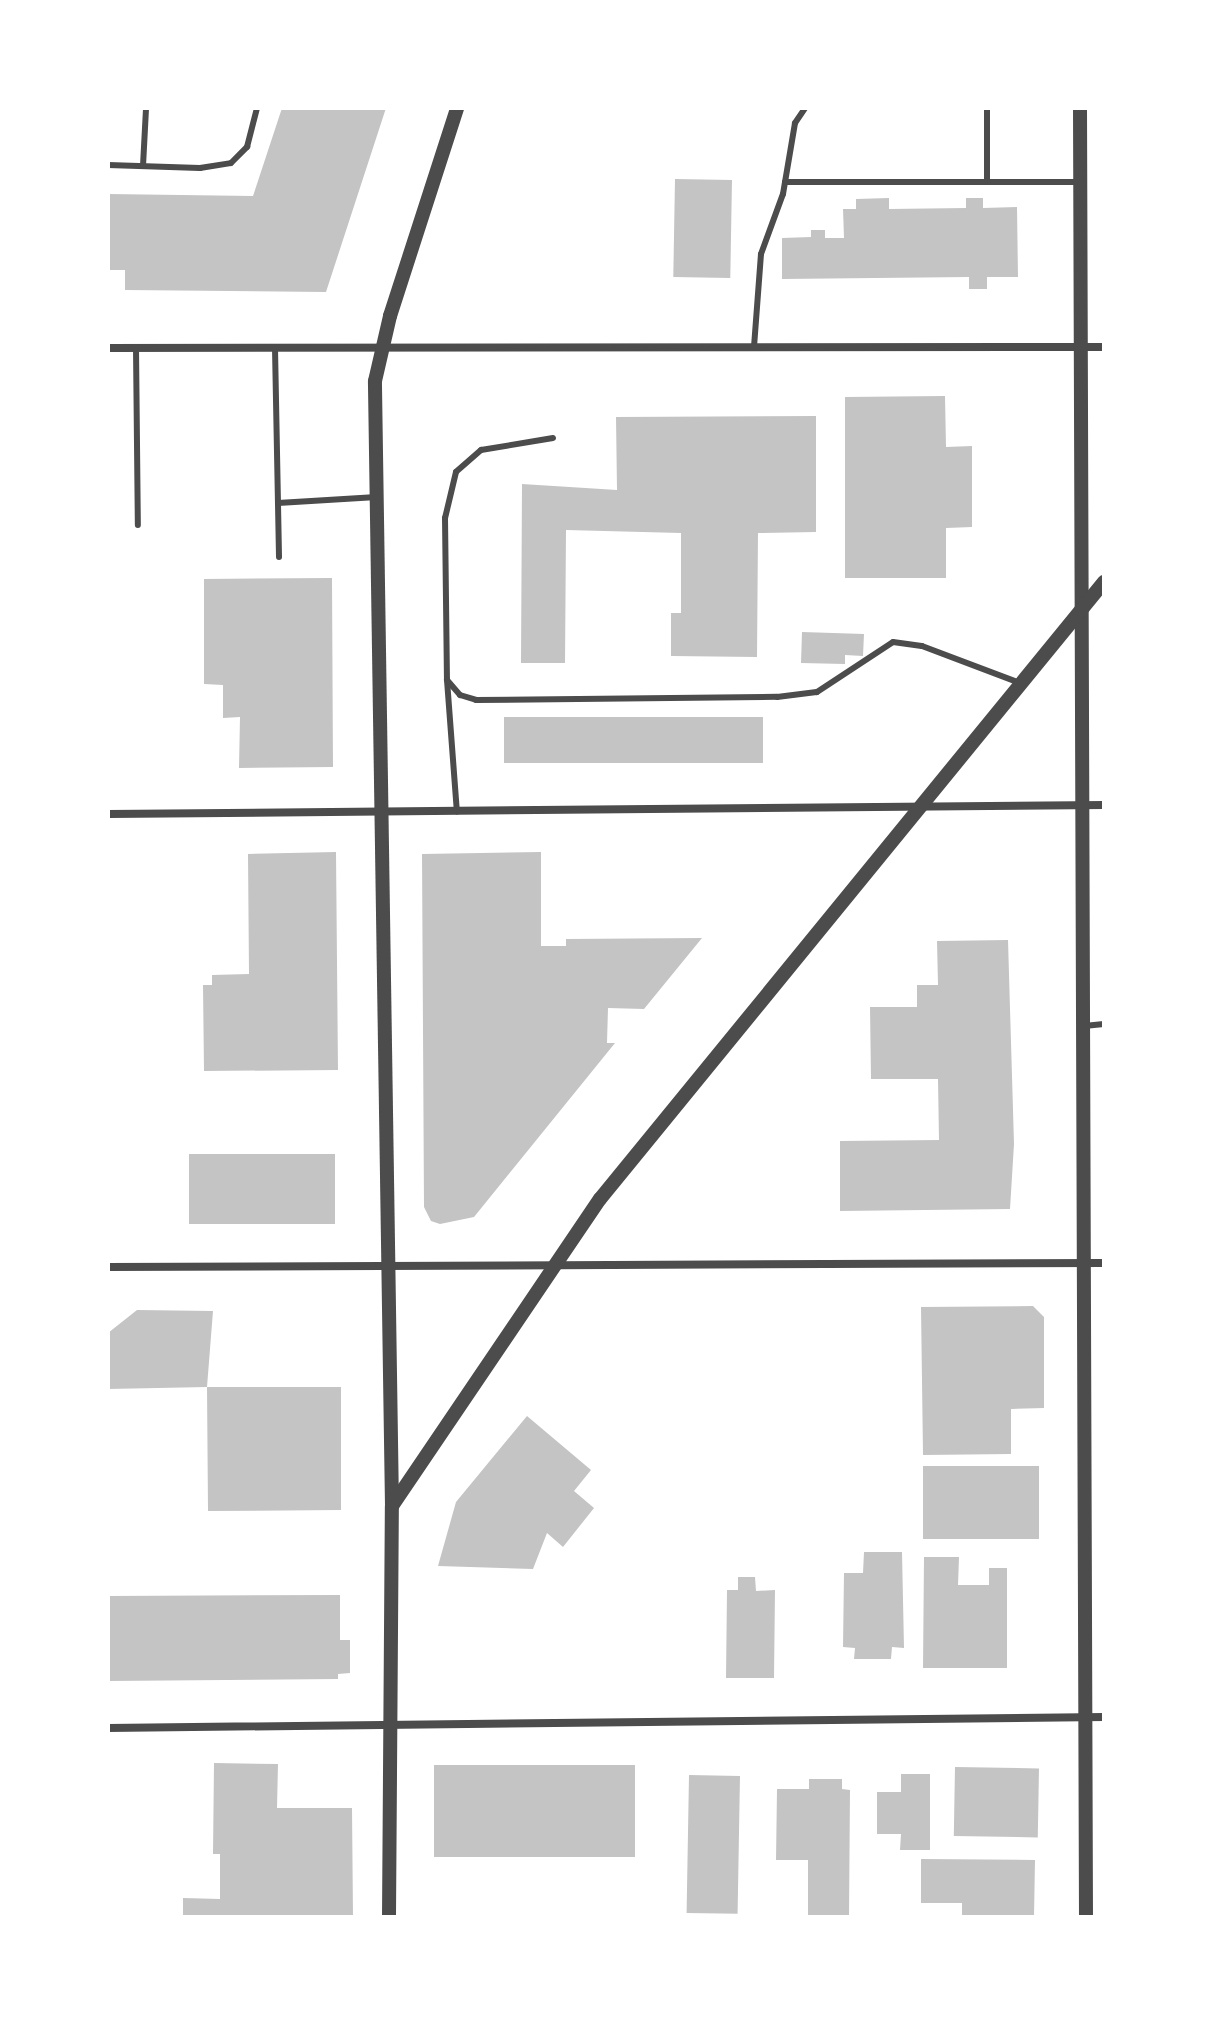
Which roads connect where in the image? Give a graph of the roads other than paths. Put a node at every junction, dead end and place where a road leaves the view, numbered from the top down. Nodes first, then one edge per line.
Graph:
1 (146, 108) edge
2 (257, 108) edge
3 (457, 108) edge
4 (803, 108) edge
5 (987, 108) edge
6 (1080, 108) edge
7 (108, 165) edge
8 (143, 166) junction
9 (987, 181) junction
10 (785, 182) junction
11 (1080, 182) junction
12 (382, 346) junction
13 (754, 347) junction
14 (1080, 347) junction
15 (1104, 347) edge
16 (108, 348) edge
17 (136, 348) junction
18 (275, 348) junction
19 (553, 438) dead end
20 (377, 497) junction
21 (278, 503) junction
22 (138, 525) dead end
23 (279, 557) dead end
24 (1104, 582) edge
25 (1079, 611) junction
26 (447, 680) junction
27 (1020, 683) junction
28 (1079, 804) junction
29 (1104, 805) edge
30 (919, 806) junction
31 (381, 812) junction
32 (457, 812) junction
33 (108, 814) edge
34 (1104, 1024) edge
35 (1082, 1026) junction
36 (387, 1263) junction
37 (1083, 1263) junction
38 (1104, 1263) edge
39 (553, 1264) junction
40 (108, 1267) edge
41 (392, 1506) junction
42 (1084, 1717) junction
43 (1104, 1717) edge
44 (388, 1724) junction
45 (108, 1728) edge
46 (389, 1917) edge
47 (1086, 1917) edge

1 - 8 lane
2 - 8 lane
3 - 12 street
4 - 10 lane
5 - 9 lane
6 - 11 street
7 - 8 lane
9 - 10 lane
9 - 11 lane
10 - 13 lane
11 - 14 street
12 - 13 street
12 - 18 street
12 - 20 street
13 - 14 street
14 - 15 street
14 - 25 street
16 - 17 street
17 - 18 street
17 - 22 lane
18 - 21 lane
19 - 26 lane
20 - 21 lane
20 - 31 street
21 - 23 lane
24 - 25 street
25 - 27 street
25 - 28 street
26 - 27 lane
26 - 32 lane
27 - 30 street
28 - 29 street
28 - 30 street
28 - 35 street
30 - 32 street
30 - 39 street
31 - 32 street
31 - 33 street
31 - 36 street
34 - 35 lane
35 - 37 street
36 - 39 street
36 - 40 street
36 - 41 street
37 - 38 street
37 - 39 street
37 - 42 street
39 - 41 street
41 - 44 street
42 - 43 street
42 - 44 street
42 - 47 street
44 - 45 street
44 - 46 street

